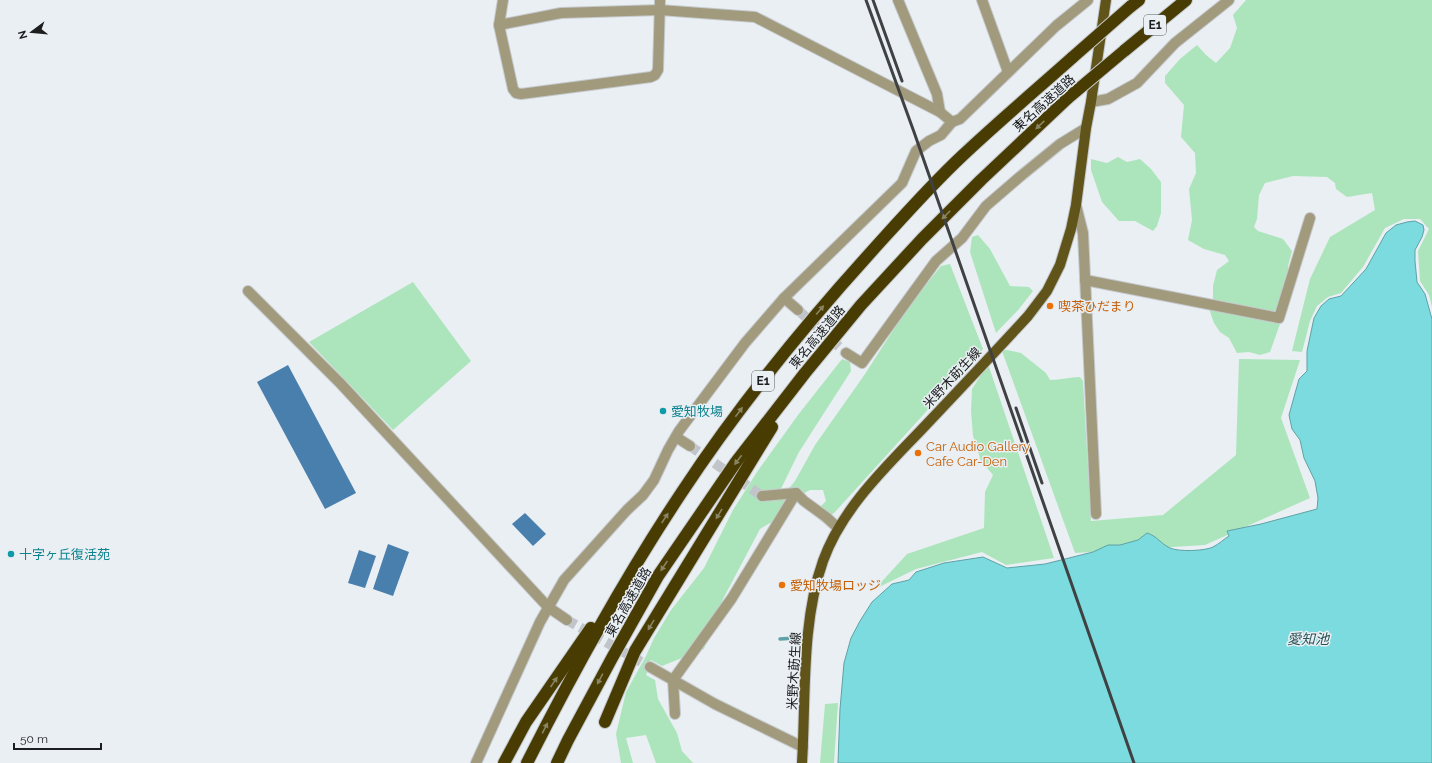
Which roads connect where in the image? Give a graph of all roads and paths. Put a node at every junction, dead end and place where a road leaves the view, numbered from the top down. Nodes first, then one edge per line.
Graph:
1 (503, 0) edge
2 (898, 0) edge
3 (1088, 0) edge
4 (1106, 0) edge
5 (1186, 0) edge
6 (1228, 0) edge
7 (985, 1) edge
8 (1135, 4) edge
9 (660, 5) edge
10 (499, 25) junction
11 (1008, 72) junction
12 (1091, 102) junction
13 (940, 112) junction
14 (952, 122) junction
15 (1086, 128) junction
16 (1076, 205) junction
17 (1310, 218) dead end
18 (1085, 280) junction
19 (248, 291) dead end
20 (784, 298) junction
21 (798, 310) tunnel mouth
22 (846, 353) tunnel mouth
23 (805, 373) junction
24 (676, 438) junction
25 (690, 446) tunnel mouth
26 (796, 493) junction
27 (762, 496) tunnel mouth
28 (1096, 514) dead end
29 (838, 528) junction
30 (654, 534) junction
31 (548, 607) junction
32 (567, 620) tunnel mouth
33 (650, 667) tunnel mouth
34 (673, 680) junction
35 (675, 714) dead end
36 (605, 722) dead end
37 (803, 748) junction
38 (476, 763) edge
39 (504, 763) edge
40 (527, 763) edge
41 (557, 763) edge
42 (802, 763) edge

1 - 10 street
2 - 13 street
3 - 11 street
4 - 12 main road, 米野木莇生線
5 -> 23 highway, 東名高速道路 / E1, bridge
6 - 12 street
7 - 11 street
30 -> 8 highway, 東名高速道路 / E1, bridge
9 - 10 street
9 - 10 street
9 - 13 street
11 - 14 street
12 - 15 main road, 米野木莇生線
13 - 14 street
14 - 20 street
15 - 16 main road, 米野木莇生線
15 - 22 street
16 - 18 street
16 - 29 main road, 米野木莇生線
17 - 18 street
18 - 28 street
19 - 31 street
20 - 21 street
20 - 24 street
23 -> 36 highway
23 -> 41 highway, 東名高速道路 / E1
24 - 25 street
24 - 31 street
26 - 27 street
26 - 29 street
26 - 34 street
29 - 37 main road, 米野木莇生線
39 -> 30 highway
40 -> 30 highway, 東名高速道路 / E1
31 - 32 street
31 - 38 street
33 - 34 street
34 - 35 street
34 - 37 street
37 - 42 main road, 米野木莇生線

